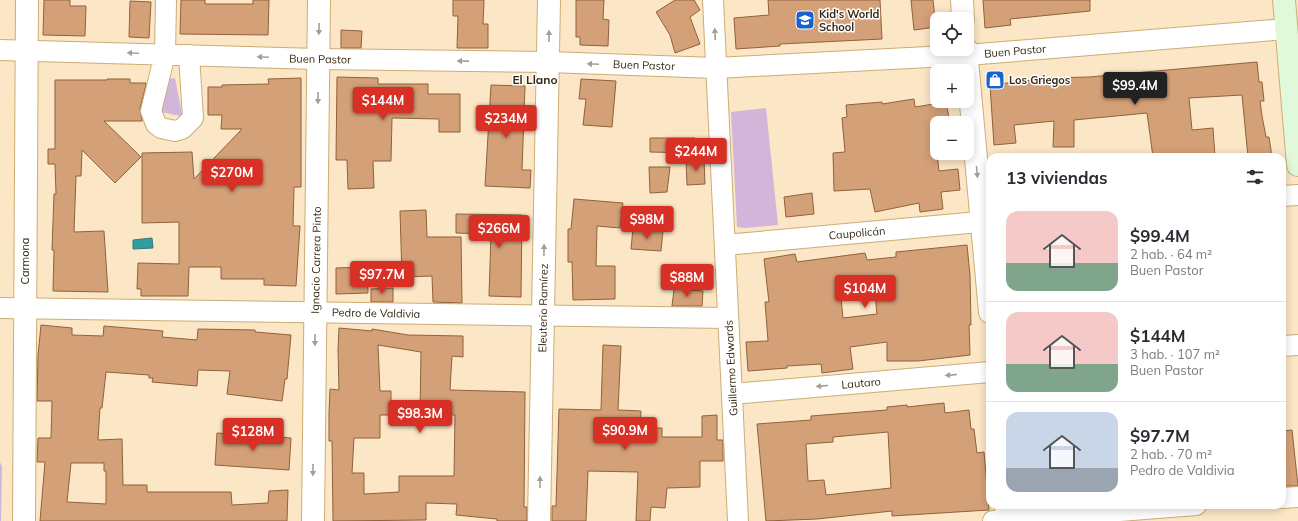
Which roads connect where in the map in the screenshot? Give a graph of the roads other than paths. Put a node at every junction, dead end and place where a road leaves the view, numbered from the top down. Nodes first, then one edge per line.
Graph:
1 (28, 0) edge
2 (166, 0) edge
3 (319, 0) edge
4 (549, 0) edge
5 (713, 0) edge
6 (962, 0) edge
7 (963, 12) edge
8 (1289, 14) edge
9 (0, 50) edge
10 (27, 50) junction
11 (974, 51) edge
12 (165, 54) junction
13 (930, 54) edge
14 (189, 55) junction
15 (967, 56) edge
16 (318, 59) junction
17 (548, 62) junction
18 (716, 68) junction
19 (1298, 165) edge
20 (1298, 195) edge
21 (1286, 196) edge
22 (986, 222) edge
23 (725, 245) junction
24 (0, 308) edge
25 (25, 309) junction
26 (315, 312) junction
27 (543, 317) junction
28 (728, 318) junction
29 (1298, 345) edge
30 (1286, 346) edge
31 (986, 372) edge
32 (732, 394) junction
33 (1298, 497) edge
34 (1286, 498) edge
35 (1132, 509) edge
36 (1003, 517) edge
37 (24, 521) edge
38 (313, 521) edge
39 (539, 521) edge
40 (738, 521) edge

1 - 10 street, Carmona
2 - 12 street
3 -> 16 street, Ignacio Carrera Pinto
17 -> 4 street, Eleuterio Ramírez
18 -> 5 street, Guillermo Edwards
6 - 7 street
8 - 11 street, Buen Pastor
8 - 19 main road
9 - 10 street, Buen Pastor
12 -> 10 street, Buen Pastor
10 - 25 street, Carmona
12 - 14 street, Buen Pastor
12 - 14 street
13 - 18 street, Buen Pastor
16 -> 14 street, Buen Pastor
15 -> 22 street
17 -> 16 street, Buen Pastor
16 -> 26 street, Ignacio Carrera Pinto
18 -> 17 street, Buen Pastor
27 -> 17 street, Eleuterio Ramírez
18 - 23 street, Guillermo Edwards
20 - 21 street
22 - 23 street, Caupolicán
23 - 28 street, Guillermo Edwards
24 - 25 street, Pedro de Valdivia
25 - 26 street, Pedro de Valdivia
25 - 37 street, Carmona
26 - 27 street, Pedro de Valdivia
26 -> 38 street, Ignacio Carrera Pinto
27 - 28 street, Pedro de Valdivia
39 -> 27 street, Eleuterio Ramírez
28 - 32 street, Guillermo Edwards
29 - 30 street
31 -> 32 street, Lautaro
32 - 40 street, Guillermo Edwards
33 - 34 street
35 - 36 street

